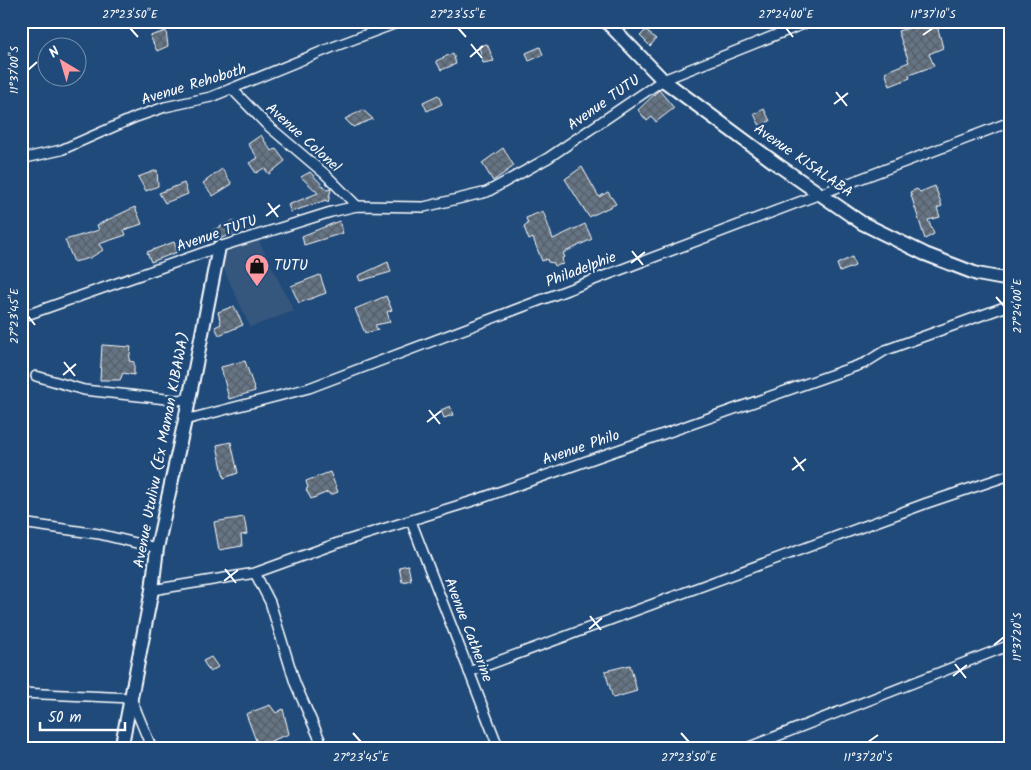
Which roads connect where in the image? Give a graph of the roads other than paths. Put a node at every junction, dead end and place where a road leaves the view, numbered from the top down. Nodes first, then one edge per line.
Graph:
1 (402, 21) edge
2 (606, 21) edge
3 (811, 21) edge
4 (663, 80) junction
5 (232, 89) junction
6 (1010, 122) edge
7 (21, 159) edge
8 (820, 194) junction
9 (357, 206) junction
10 (219, 247) junction
11 (1010, 280) edge
12 (1010, 304) edge
13 (21, 317) edge
14 (36, 376) dead end
15 (189, 399) junction
16 (185, 420) junction
17 (1010, 475) edge
18 (411, 521) junction
19 (21, 523) edge
20 (157, 548) junction
21 (255, 574) junction
22 (152, 590) junction
23 (1010, 645) edge
24 (469, 672) junction
25 (21, 693) edge
26 (131, 698) junction
27 (122, 749) edge
28 (152, 749) edge
29 (324, 749) edge
30 (499, 749) edge
31 (744, 749) edge

1 - 5 street, Avenue Rehoboth
2 - 4 street, Avenue KISALABA
3 - 4 street, Avenue TUTU
4 - 8 street, Avenue KISALABA
4 - 9 street, Avenue TUTU
5 - 7 street, Avenue Rehoboth
5 - 9 street, Avenue Colonel
6 - 8 street, Philadelphie
8 - 11 street, Avenue KISALABA
8 - 16 street, Philadelphie
9 - 10 street, Avenue TUTU
10 - 13 street, Avenue TUTU
10 - 15 street, Avenue Utulivu (Ex Maman KIBAWA)
12 - 18 street, Avenue Philo
14 - 15 street
15 - 16 street, Avenue Utulivu (Ex Maman KIBAWA)
16 - 20 street, Avenue Utulivu (Ex Maman KIBAWA)
17 - 24 street
18 - 21 street, Avenue Philo
18 - 24 street, Avenue Catherine
19 - 20 street
20 - 22 street, Avenue Utulivu (Ex Maman KIBAWA)
21 - 22 street, Avenue Philo
21 - 29 street
22 - 26 street, Avenue Utulivu (Ex Maman KIBAWA)
23 - 31 street
24 - 30 street, Avenue Catherine
25 - 26 street
26 - 27 street, Avenue Utulivu (Ex Maman KIBAWA)
26 - 28 street

